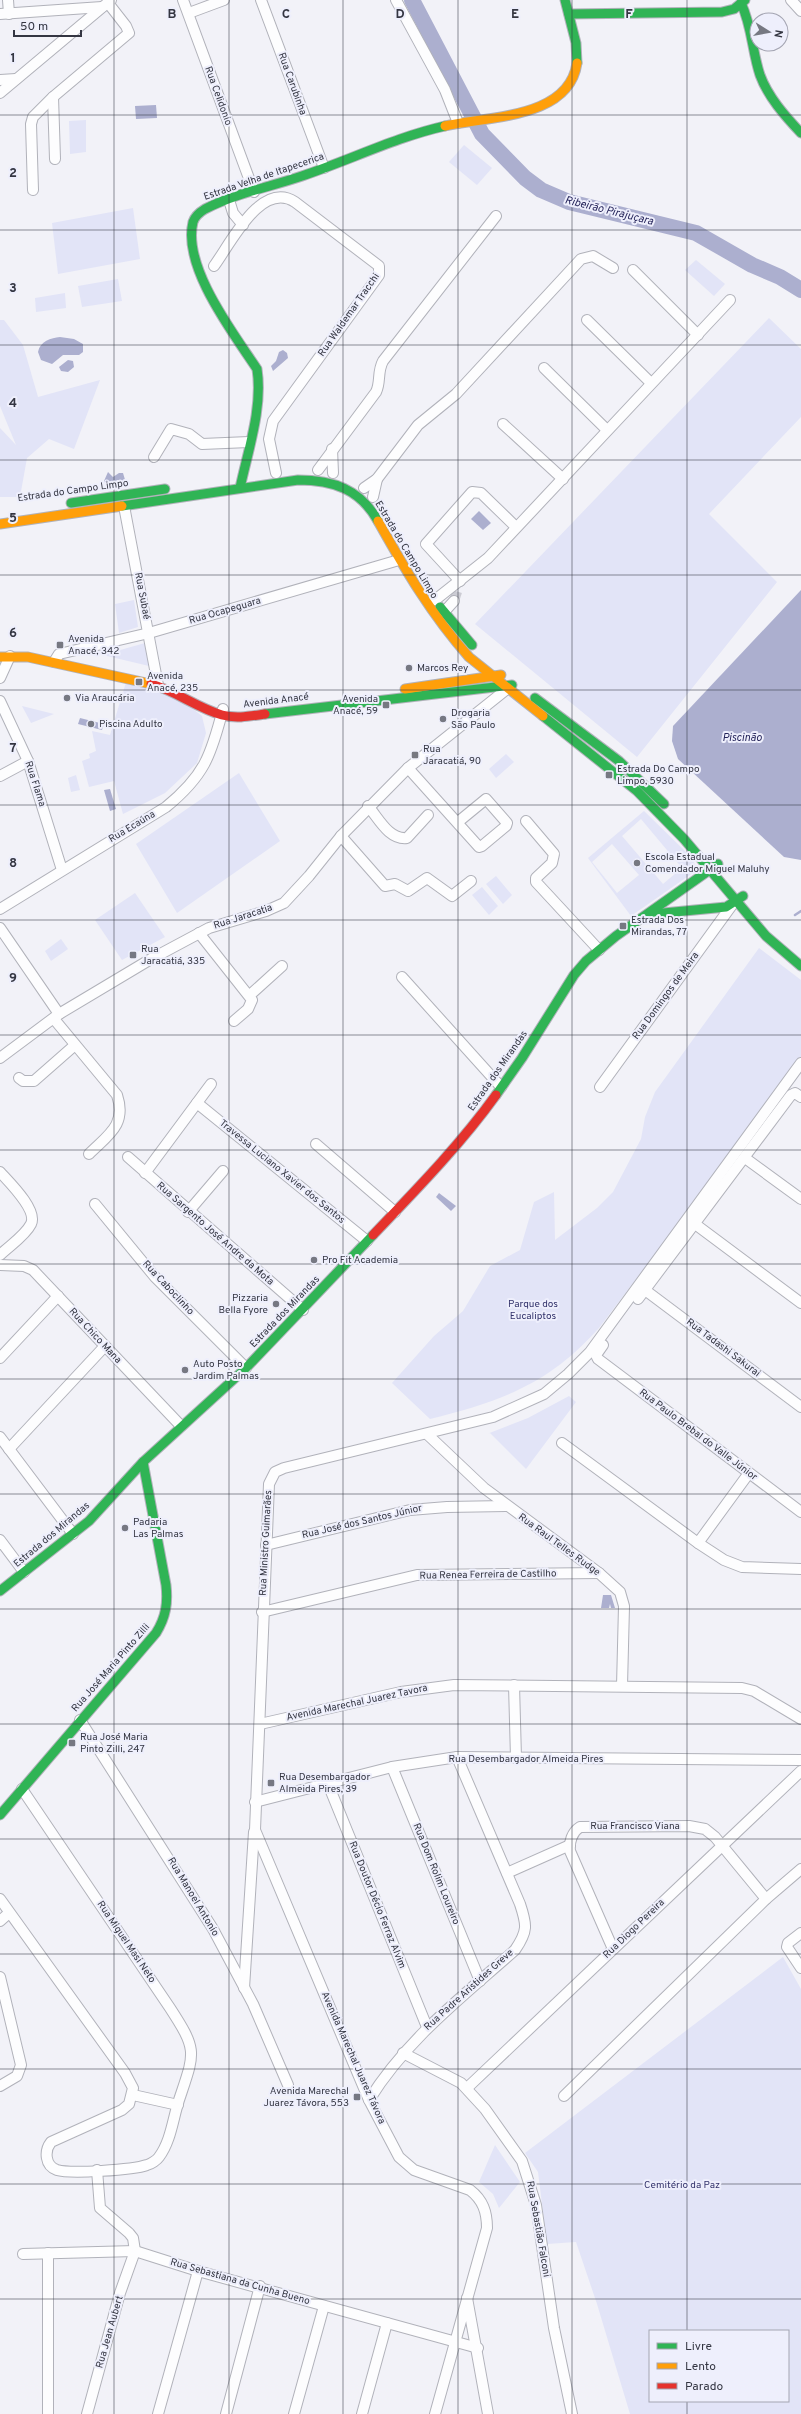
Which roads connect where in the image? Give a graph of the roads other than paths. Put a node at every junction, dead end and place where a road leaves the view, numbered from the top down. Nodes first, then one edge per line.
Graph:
1 (8, 0) edge
2 (183, 0) edge
3 (224, 0) edge
4 (261, 0) edge
5 (396, 0) edge
6 (565, 0) edge
7 (791, 0) edge
8 (741, 1) edge
9 (107, 3) edge
10 (801, 11) edge
11 (189, 13) junction
12 (5, 14) edge
13 (569, 14) junction
14 (16, 79) junction
15 (0, 80) edge
16 (0, 93) edge
17 (53, 97) junction
18 (462, 122) junction
19 (801, 132) edge
20 (55, 159) dead end
21 (324, 168) junction
22 (33, 190) dead end
23 (254, 192) junction
24 (229, 200) junction
25 (496, 216) dead end
26 (243, 225) junction
27 (214, 266) dead end
28 (612, 268) dead end
29 (633, 270) dead end
30 (730, 300) dead end
31 (587, 320) dead end
32 (698, 335) junction
33 (544, 368) dead end
34 (651, 383) junction
35 (503, 424) dead end
36 (607, 430) junction
37 (249, 442) junction
38 (332, 449) junction
39 (154, 457) dead end
40 (310, 470) junction
41 (280, 472) joint
42 (337, 475) joint
43 (256, 476) dead end
44 (238, 478) junction
45 (377, 479) junction
46 (563, 479) junction
47 (353, 481) dead end
48 (174, 487) dead end
49 (240, 488) junction
50 (364, 488) junction
51 (373, 497) junction
52 (58, 505) dead end
53 (124, 506) junction
54 (381, 506) dead end
55 (0, 524) edge
56 (516, 527) junction
57 (399, 538) dead end
58 (399, 560) junction
59 (459, 585) junction
60 (435, 600) junction
61 (454, 601) tunnel mouth
62 (444, 612) junction
63 (149, 633) junction
64 (0, 648) edge
65 (5, 656) edge
66 (56, 658) junction
67 (503, 674) junction
68 (490, 676) junction
69 (0, 678) edge
70 (158, 682) junction
71 (509, 686) junction
72 (0, 701) edge
73 (257, 711) junction
74 (222, 712) junction
75 (28, 761) junction
76 (408, 768) junction
77 (0, 776) edge
78 (368, 806) junction
79 (428, 815) dead end
80 (526, 821) dead end
81 (458, 822) junction
82 (341, 836) junction
83 (718, 864) junction
84 (62, 870) junction
85 (710, 870) junction
86 (471, 881) dead end
87 (737, 901) junction
88 (0, 909) edge
89 (650, 914) junction
90 (766, 920) dead end
91 (0, 928) edge
92 (199, 933) junction
93 (599, 950) junction
94 (282, 966) dead end
95 (801, 966) edge
96 (402, 977) dead end
97 (250, 995) junction
98 (56, 1016) junction
99 (234, 1021) dead end
100 (75, 1044) junction
101 (0, 1058) edge
102 (801, 1063) edge
103 (19, 1078) dead end
104 (211, 1084) dead end
105 (501, 1087) junction
106 (600, 1087) dead end
107 (798, 1095) edge
108 (197, 1103) junction
109 (316, 1144) dead end
110 (89, 1154) dead end
111 (128, 1157) dead end
112 (745, 1158) junction
113 (0, 1172) edge
114 (224, 1172) dead end
115 (146, 1173) junction
116 (801, 1200) edge
117 (95, 1204) dead end
118 (188, 1212) junction
119 (395, 1212) junction
120 (695, 1224) junction
121 (367, 1242) junction
122 (0, 1256) edge
123 (0, 1265) edge
124 (645, 1290) junction
125 (58, 1296) junction
126 (801, 1303) edge
127 (303, 1310) junction
128 (105, 1346) junction
129 (0, 1358) edge
130 (246, 1368) junction
131 (801, 1407) edge
132 (181, 1426) junction
133 (427, 1434) junction
134 (0, 1437) edge
135 (562, 1443) dead end
136 (9, 1449) junction
137 (143, 1462) junction
138 (749, 1473) junction
139 (506, 1506) junction
140 (801, 1512) edge
141 (73, 1534) junction
142 (0, 1540) edge
143 (698, 1543) junction
144 (266, 1545) junction
145 (801, 1569) edge
146 (24, 1572) junction
147 (599, 1573) junction
148 (0, 1591) edge
149 (262, 1612) junction
150 (514, 1685) junction
151 (622, 1686) junction
152 (801, 1719) edge
153 (80, 1720) junction
154 (260, 1724) junction
155 (457, 1757) junction
156 (516, 1758) junction
157 (801, 1760) edge
158 (392, 1767) junction
159 (801, 1771) edge
160 (328, 1784) junction
161 (22, 1789) junction
162 (256, 1802) junction
163 (0, 1815) edge
164 (255, 1830) junction
165 (570, 1845) junction
166 (722, 1845) junction
167 (272, 1868) junction
168 (251, 1869) junction
169 (801, 1869) edge
170 (507, 1873) junction
171 (0, 1899) edge
172 (766, 1899) junction
173 (9, 1913) junction
174 (0, 1921) edge
175 (801, 1933) edge
176 (613, 1949) junction
177 (797, 1955) edge
178 (801, 1968) edge
179 (0, 1977) edge
180 (480, 1981) junction
181 (244, 1988) junction
182 (427, 2027) junction
183 (402, 2053) junction
184 (288, 2085) dead end
185 (0, 2086) edge
186 (467, 2088) junction
187 (133, 2095) junction
188 (564, 2096) dead end
189 (369, 2100) junction
190 (178, 2105) junction
191 (97, 2170) junction
192 (135, 2251) junction
193 (48, 2253) junction
194 (23, 2254) dead end
195 (198, 2271) junction
196 (260, 2286) junction
197 (467, 2296) junction
198 (324, 2306) junction
199 (387, 2323) junction
200 (454, 2342) junction
201 (478, 2348) junction
202 (48, 2414) edge
203 (87, 2414) edge
204 (158, 2414) edge
205 (226, 2414) edge
206 (294, 2414) edge
207 (362, 2414) edge
208 (435, 2414) edge
209 (488, 2414) edge
210 (572, 2414) edge

1 - 12 street
2 - 11 street, Rua Celidonio
3 - 11 street
4 - 21 street, Rua Carubinha
5 - 18 street
6 - 13 street, Estrada Velha de Itapecerica
7 - 10 street
8 - 13 street
8 - 19 street
9 - 12 street
9 - 14 street
9 - 17 street
11 - 23 street, Rua Celidonio
13 - 18 street, Estrada Velha de Itapecerica
14 - 15 street
14 - 16 street
17 - 20 street
17 - 22 street
18 - 21 street, Estrada Velha de Itapecerica
21 - 23 street, Estrada Velha de Itapecerica
23 - 24 street, Estrada Velha de Itapecerica
24 - 26 street
24 - 37 street, Estrada Velha de Itapecerica
25 - 38 street
26 - 27 street, Rua Waldemar Tracchi
26 - 41 street, Rua Waldemar Tracchi
28 - 45 street
29 - 32 street
30 - 32 street
31 - 34 street
32 - 34 street
33 - 36 street
34 - 36 street
35 - 46 street
36 - 46 street
37 - 39 street
37 - 44 street, Estrada Velha de Itapecerica
38 - 40 street
38 - 42 street
40 - 41 street
40 - 42 street
43 - 44 street
44 - 49 street, Estrada Velha de Itapecerica
45 - 50 street
45 - 51 street
46 - 56 street
47 - 50 street, Estrada do Campo Limpo
48 - 52 street, Estrada do Campo Limpo
49 - 53 street, Estrada do Campo Limpo
49 - 58 street, Estrada do Campo Limpo
50 - 51 street, Estrada do Campo Limpo
51 - 54 street, Estrada do Campo Limpo
53 - 55 street, Estrada do Campo Limpo
53 - 63 street, Rua Subaé
56 - 59 street
56 - 59 street
57 - 60 street, Estrada do Campo Limpo
58 - 63 street, Rua Ocapeguara
58 - 68 street, Estrada do Campo Limpo
59 - 60 street
60 - 62 street, Estrada do Campo Limpo
61 - 62 street
62 - 67 street, Estrada do Campo Limpo
63 - 66 street, Rua Ocapeguara
63 - 70 street, Rua Subaé
64 - 66 street, Avenida Anacé
65 - 66 street, Avenida Anacé
65 - 69 street
66 - 70 street, Avenida Anacé
67 - 68 street, Avenida Anacé
67 - 71 street, Estrada do Campo Limpo
68 - 71 street, Estrada do Campo Limpo
68 - 73 street, Avenida Anacé
70 - 74 street, Avenida Anacé
71 - 73 street, Avenida Anacé
71 - 76 street, Rua Jaracatia
71 - 83 street, Estrada do Campo Limpo
71 - 85 street, Estrada do Campo Limpo
72 - 75 street, Rua Flama
73 - 74 street, Avenida Anacé
74 - 84 street, Rua Ecaúna
75 - 77 street
75 - 84 street, Rua Flama
76 - 78 street, Rua Jaracatia
76 - 81 street
78 - 79 street
78 - 82 street, Rua Jaracatia
80 - 93 street
81 - 81 street
82 - 86 street
82 - 92 street, Rua Jaracatia
83 - 85 street, Estrada dos Mirandas
83 - 87 street, Estrada do Campo Limpo
84 - 88 street, Rua Ecaúna
85 - 87 street, Estrada do Campo Limpo
85 - 89 street, Estrada dos Mirandas
87 - 89 street, Estrada dos Mirandas
87 - 90 street, Estrada do Campo Limpo
87 - 95 street, Estrada do Campo Limpo
87 - 106 street, Rua Domingos de Meira
89 - 93 street, Estrada dos Mirandas
91 - 98 street
92 - 97 street
92 - 98 street, Rua Jaracatia
93 - 105 street, Estrada dos Mirandas
94 - 97 street
96 - 105 street
97 - 99 street
98 - 100 street
98 - 101 street, Rua Jaracatia
100 - 103 street
100 - 110 street
102 - 133 street, Rua Ministro Guimarães
104 - 108 street
105 - 119 street, Estrada dos Mirandas
107 - 112 street
108 - 115 street
108 - 121 street, Travessa Luciano Xavier dos Santos
109 - 119 street
111 - 115 street, Rua Sargento José Andre da Mota
112 - 116 street
112 - 120 street
113 - 122 street
114 - 118 street
115 - 118 street, Rua Sargento José Andre da Mota
117 - 130 street, Rua Caboclinho
118 - 127 street, Rua Sargento José Andre da Mota
119 - 121 street, Estrada dos Mirandas
120 - 124 street
120 - 126 street
121 - 127 street, Estrada dos Mirandas
123 - 125 street, Rua Chico Mana
124 - 131 street, Rua Tadashi Sakurai
124 - 138 street, Rua Paulo Brebal do Valle Júnior
125 - 128 street, Rua Chico Mana
125 - 129 street
127 - 130 street, Estrada dos Mirandas
128 - 132 street, Rua Chico Mana
128 - 136 street
130 - 132 street, Estrada dos Mirandas
132 - 137 street, Estrada dos Mirandas
133 - 139 street, Rua Raul Telles Rudge
133 - 144 street, Rua Ministro Guimarães
134 - 136 street
135 - 143 street
136 - 141 street
137 - 141 street, Estrada dos Mirandas
137 - 153 street, Rua José Maria Pinto Zilli
138 - 140 street, Rua Paulo Brebal do Valle Júnior
138 - 143 street
139 - 144 street, Rua José dos Santos Júnior
139 - 147 street, Rua Raul Telles Rudge
141 - 146 street, Estrada dos Mirandas
142 - 146 street
143 - 145 street
144 - 149 street, Rua Ministro Guimarães
146 - 148 street, Estrada dos Mirandas
147 - 149 street, Rua Renea Ferreira de Castilho
147 - 151 street, Rua Raul Telles Rudge
149 - 154 street, Rua Ministro Guimarães
150 - 151 street, Avenida Marechal Juarez Tavora
150 - 154 street, Avenida Marechal Juarez Tavora
150 - 156 street
151 - 152 street, Avenida Marechal Juarez Tavora
153 - 161 street, Rua José Maria Pinto Zilli
153 - 181 street, Rua Manoel Antonio
154 - 162 street, Avenida Marechal Juarez Távora
155 - 156 street, Rua Desembargador Almeida Pires
155 - 158 street, Rua Desembargador Almeida Pires
155 - 170 street, Rua Padre Aristides Greve
156 - 157 street, Rua Desembargador Almeida Pires
158 - 160 street, Rua Desembargador Almeida Pires
158 - 180 street, Rua Dom Rolim Loureiro
159 - 166 street, Rua Diogo Pereira
160 - 162 street, Rua Desembargador Almeida Pires
160 - 182 street, Rua Doutor Décio Ferraz Alvim
161 - 163 street, Rua José Maria Pinto Zilli
161 - 190 street, Rua Miguel Masi Neto
162 - 164 street, Avenida Marechal Juarez Távora
164 - 167 street, Avenida Marechal Juarez Távora
164 - 168 street
165 - 166 street, Rua Francisco Viana
165 - 170 street
165 - 176 street
166 - 172 street
166 - 176 street, Rua Diogo Pereira
167 - 168 street
167 - 189 street, Avenida Marechal Juarez Távora
168 - 181 street
169 - 172 street
170 - 180 street, Rua Padre Aristides Greve
171 - 173 street
172 - 188 street
173 - 174 street
173 - 187 street
175 - 177 street
176 - 186 street, Rua Diogo Pereira
177 - 178 street
179 - 185 street
180 - 182 street, Rua Padre Aristides Greve
181 - 184 street, Rua Manoel Antonio
182 - 183 street, Rua Padre Aristides Greve
183 - 186 street, Rua Sebastião Falconi
183 - 189 street, Rua Padre Aristides Greve
186 - 210 street, Rua Sebastião Falconi
187 - 190 street
187 - 191 street, Rua Miguel Masi Neto
189 - 197 street, Avenida Marechal Juarez Távora
190 - 191 street, Rua Miguel Masi Neto
191 - 192 street
192 - 193 street, Rua Sebastiana da Cunha Bueno
192 - 195 street, Rua Sebastiana da Cunha Bueno
192 - 203 street, Rua Jean Aubert
193 - 194 street, Rua Sebastiana da Cunha Bueno
193 - 202 street
195 - 196 street, Rua Sebastiana da Cunha Bueno
195 - 204 street
196 - 198 street, Rua Sebastiana da Cunha Bueno
196 - 205 street
197 - 200 street, Avenida Marechal Juarez Távora
197 - 201 street
198 - 199 street, Rua Sebastiana da Cunha Bueno
198 - 206 street
199 - 200 street, Rua Sebastiana da Cunha Bueno
199 - 207 street
200 - 201 street, Rua Sebastiana da Cunha Bueno
200 - 208 street, Avenida Marechal Juarez Távora
201 - 209 street

